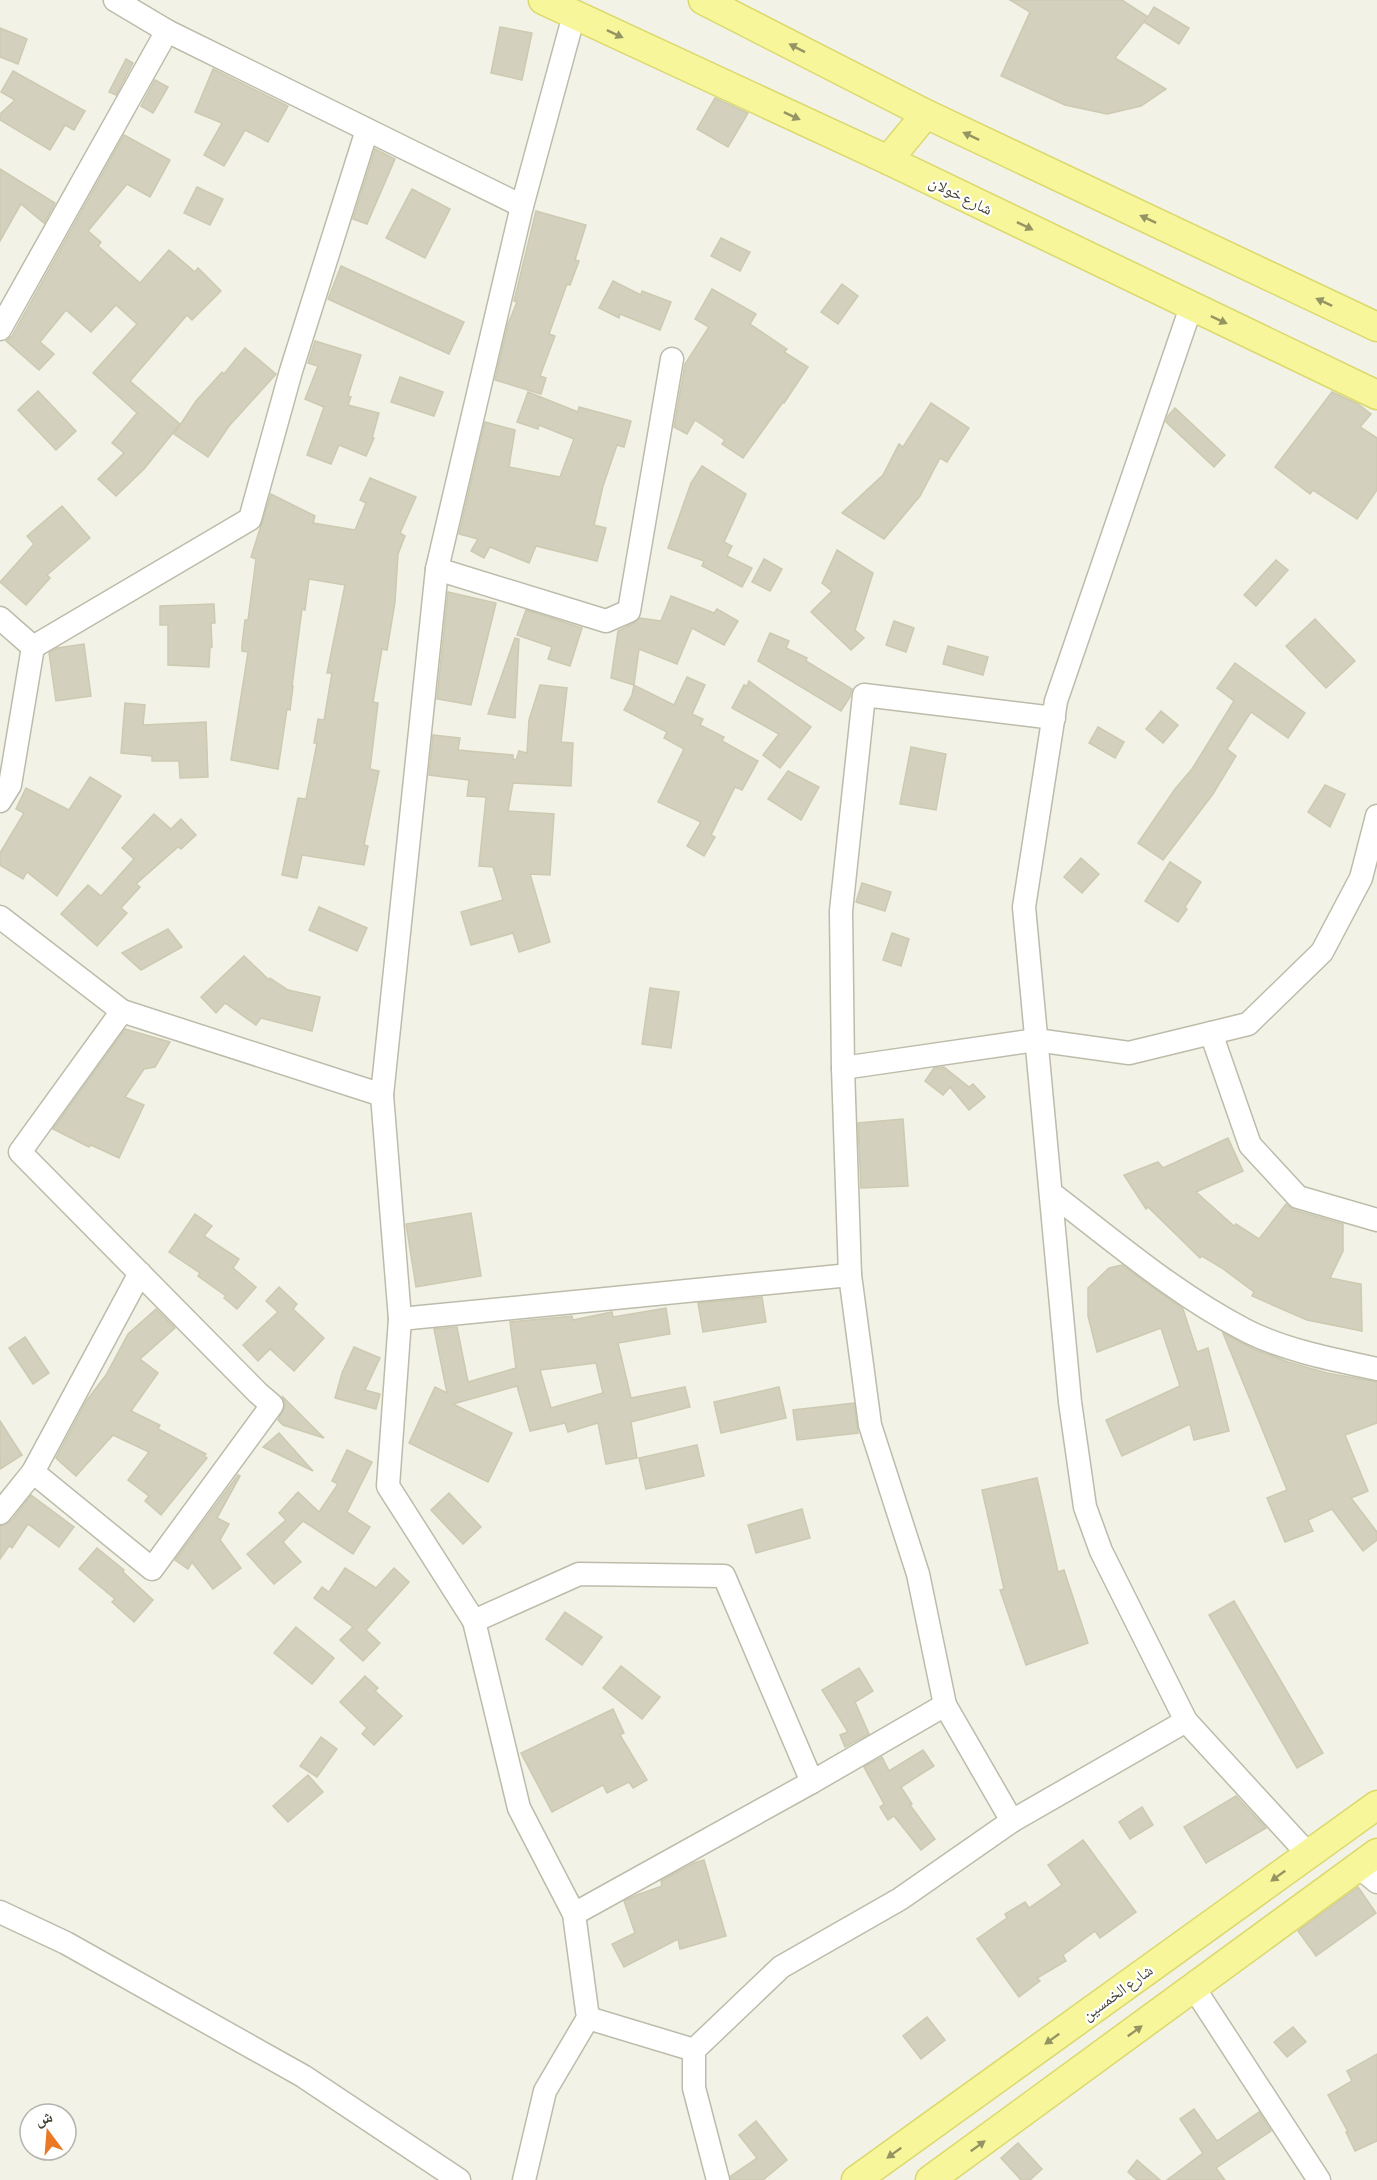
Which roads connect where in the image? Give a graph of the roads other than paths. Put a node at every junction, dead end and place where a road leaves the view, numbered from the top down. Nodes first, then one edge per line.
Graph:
1 (114, 0) edge
2 (543, 0) edge
3 (703, 0) edge
4 (574, 15) junction
5 (167, 32) junction
6 (926, 114) junction
7 (367, 130) junction
8 (888, 160) junction
9 (522, 206) junction
10 (1191, 307) junction
11 (1377, 327) edge
12 (0, 329) edge
13 (672, 359) dead end
14 (1377, 395) edge
15 (437, 569) junction
16 (0, 618) edge
17 (33, 647) junction
18 (1054, 718) junction
19 (0, 801) edge
20 (1377, 816) edge
21 (0, 917) edge
22 (122, 1011) junction
23 (1211, 1033) junction
24 (1036, 1040) junction
25 (843, 1068) junction
26 (382, 1095) junction
27 (1051, 1193) junction
28 (1377, 1220) edge
29 (140, 1273) junction
30 (850, 1275) junction
31 (400, 1319) junction
32 (1377, 1369) edge
33 (33, 1472) junction
34 (0, 1513) edge
35 (474, 1621) junction
36 (945, 1705) junction
37 (1186, 1721) junction
38 (812, 1782) junction
39 (1377, 1804) edge
40 (1012, 1821) junction
41 (1308, 1854) junction
42 (1371, 1868) edge
43 (0, 1912) edge
44 (574, 1914) junction
45 (1194, 1988) junction
46 (588, 2018) junction
47 (694, 2050) junction
48 (459, 2180) edge
49 (524, 2180) edge
50 (718, 2180) edge
51 (856, 2180) edge
52 (930, 2180) edge
53 (1319, 2180) edge

1 - 5 street
2 - 4 main road, شارع خولان
6 -> 3 main road
4 -> 8 main road, شارع خولان
4 - 9 street
5 - 7 street
5 - 12 street
6 - 8 main road
11 -> 6 main road
7 - 9 street
7 - 17 street
8 -> 10 main road, شارع خولان
9 - 15 street
10 -> 14 main road, شارع خولان
10 - 18 street
13 - 15 street
15 - 26 street
16 - 17 street
17 - 19 street
18 - 24 street
18 - 25 street
20 - 23 street
21 - 22 street
22 - 26 street
22 - 29 street
23 - 24 street
23 - 28 street
24 - 25 street
24 - 27 street
25 - 30 street
26 - 31 street
27 - 32 street
27 - 37 street
29 - 33 street
29 - 33 street
30 - 31 street
30 - 36 street
31 - 35 street
33 - 34 street
35 - 38 street
35 - 44 street
36 - 38 street
36 - 40 street
37 - 40 street
37 - 41 street
38 - 44 street
39 - 41 main road, شارع الخمسين
40 - 47 street
41 -> 51 main road, شارع الخمسين
42 - 45 main road
43 - 48 street
44 - 46 street
52 -> 45 main road
45 - 53 street
46 - 47 street
46 - 49 street
47 - 50 street

